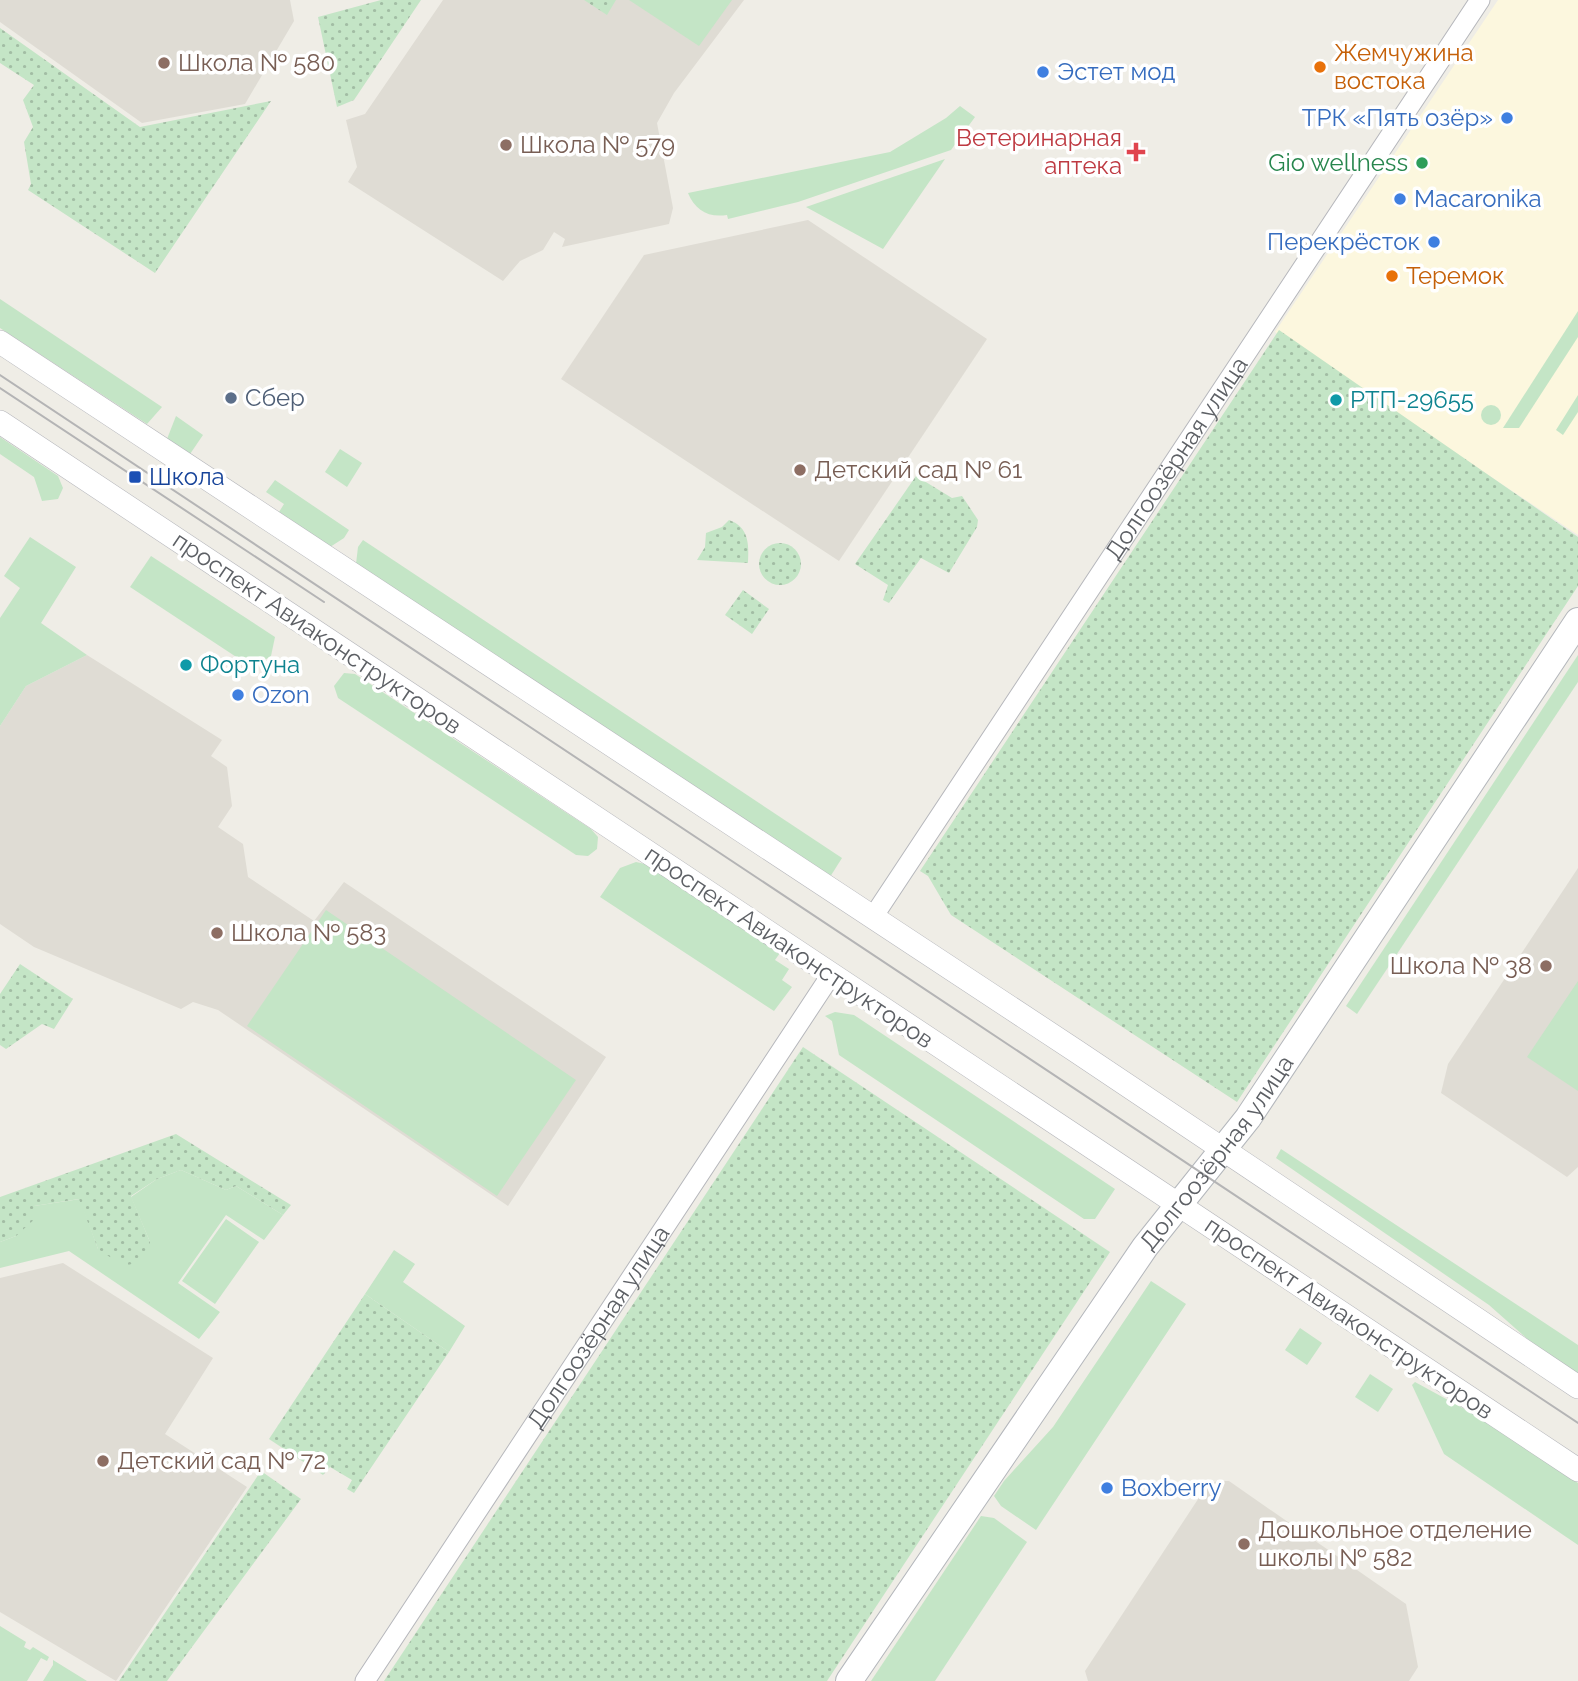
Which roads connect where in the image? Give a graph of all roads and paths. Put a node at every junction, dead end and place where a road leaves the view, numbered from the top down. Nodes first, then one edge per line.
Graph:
1 (1480, 0) edge
2 (0, 342) edge
3 (0, 422) edge
4 (1578, 621) edge
5 (873, 918) junction
6 (831, 975) junction
7 (1223, 1149) junction
8 (1178, 1205) junction
9 (1578, 1387) edge
10 (1578, 1470) edge
11 (365, 1681) edge
12 (849, 1681) edge

1 - 5 street, Долгоозёрная улица
2 - 5 street
3 - 6 street, проспект Авиаконструкторов
4 - 7 main road, Долгоозёрная улица
5 - 7 street
6 - 8 street, проспект Авиаконструкторов
6 - 11 street, Долгоозёрная улица
7 - 8 main road, Долгоозёрная улица
7 - 9 street
8 - 10 street, проспект Авиаконструкторов
8 - 12 main road, Долгоозёрная улица

